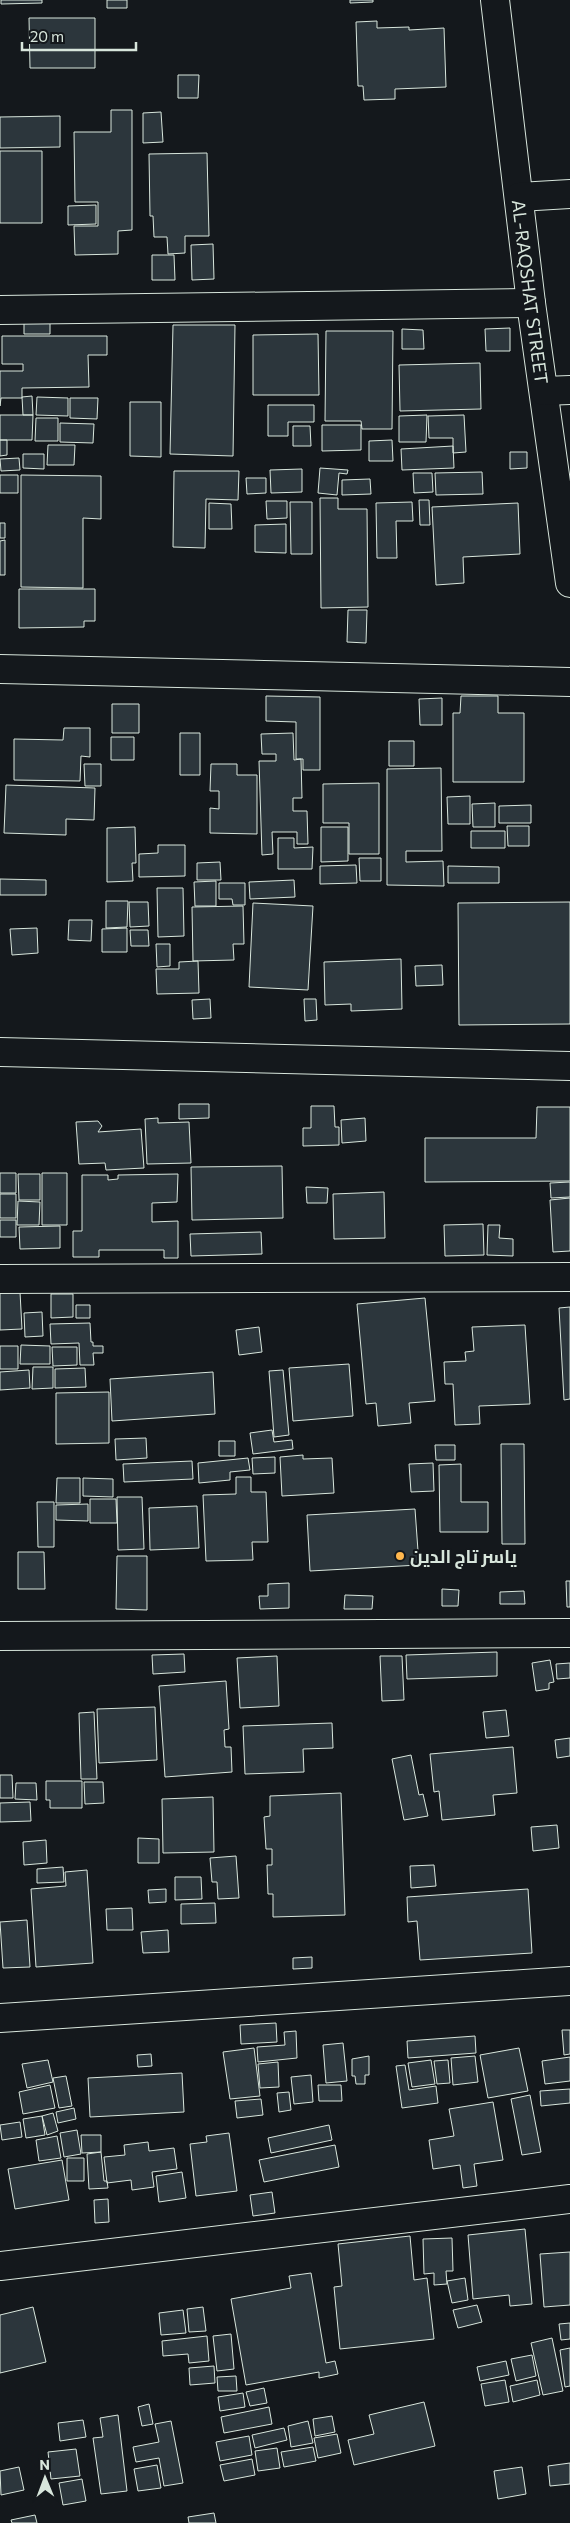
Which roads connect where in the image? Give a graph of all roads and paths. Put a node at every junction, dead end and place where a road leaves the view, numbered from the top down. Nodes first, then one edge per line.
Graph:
1 (495, 0) edge
2 (570, 194) edge
3 (519, 197) junction
4 (531, 303) junction
5 (0, 310) edge
6 (557, 391) edge
7 (570, 583) edge
8 (0, 669) edge
9 (570, 682) edge
10 (0, 1052) edge
11 (570, 1066) edge
12 (570, 1277) edge
13 (0, 1279) edge
14 (570, 1633) edge
15 (0, 1636) edge
16 (570, 1982) edge
17 (0, 2018) edge
18 (570, 2199) edge
19 (0, 2266) edge

1 - 3 street, AL-RAQSHAT STREET
2 - 3 street
3 - 4 street, AL-RAQSHAT STREET
4 - 5 street
4 - 6 street, AL-RAQSHAT STREET
6 - 7 street, AL-RAQSHAT STREET
8 - 9 street
10 - 11 street
12 - 13 street
14 - 15 street
16 - 17 street
18 - 19 street

